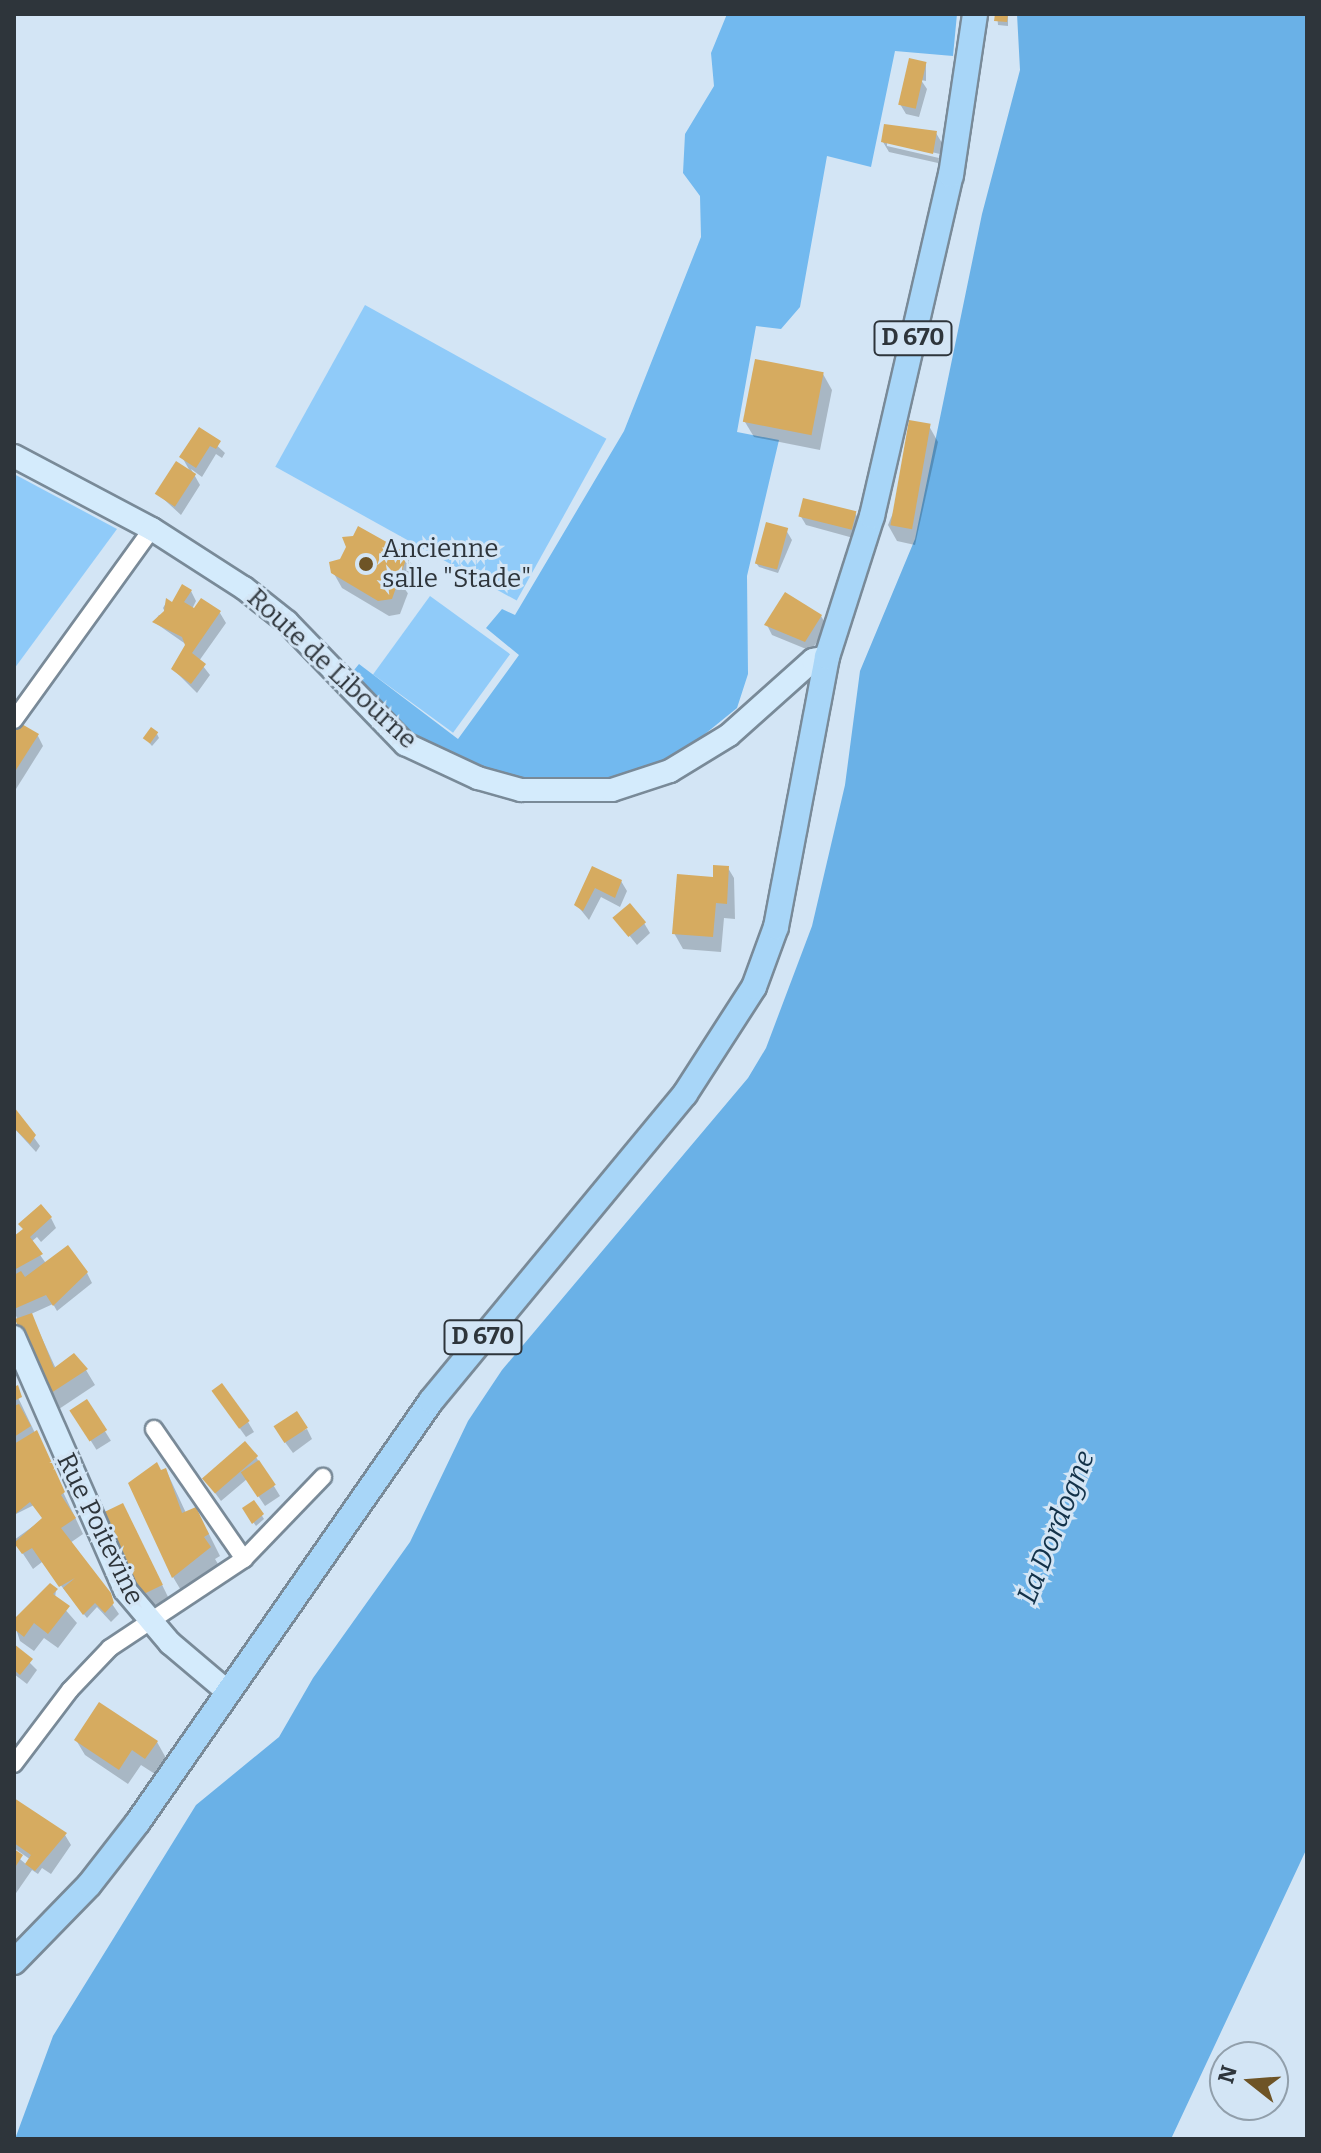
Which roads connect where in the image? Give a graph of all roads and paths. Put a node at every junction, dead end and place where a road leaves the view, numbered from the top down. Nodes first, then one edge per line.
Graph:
1 (975, 14) edge
2 (14, 456) edge
3 (152, 529) junction
4 (827, 657) junction
5 (14, 720) edge
6 (14, 1337) edge
7 (154, 1429) dead end
8 (323, 1477) dead end
9 (244, 1559) junction
10 (147, 1620) junction
11 (228, 1692) junction
12 (14, 1764) edge
13 (14, 1962) edge

1 - 4 main road, D 670
2 - 3 street, Route de Libourne
3 - 4 street, Route de Libourne
3 - 5 street
4 - 11 main road, D 670
6 - 10 street, Rue Poitevine
7 - 9 street
8 - 9 street
9 - 10 street
10 - 11 street, Rue Poitevine
10 - 12 street
11 - 13 main road, D 670

